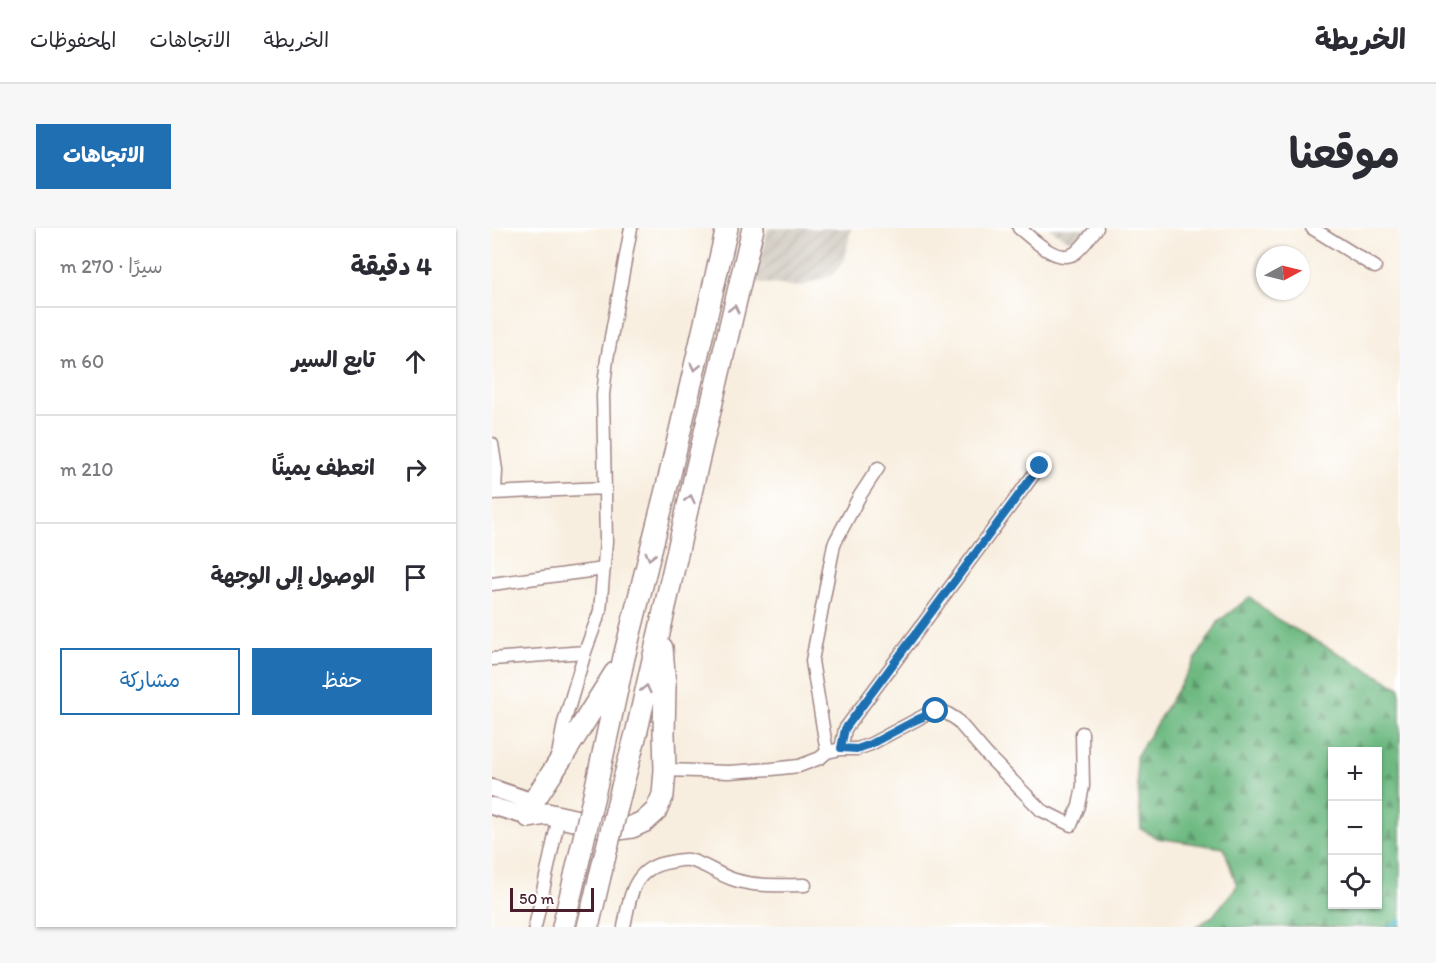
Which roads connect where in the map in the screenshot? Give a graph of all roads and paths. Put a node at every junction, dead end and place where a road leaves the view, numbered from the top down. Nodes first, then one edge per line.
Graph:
1 (631, 228) edge
2 (727, 228) edge
3 (753, 228) edge
4 (1018, 228) edge
5 (1097, 228) edge
6 (1312, 228) edge
7 (1375, 267) dead end
8 (492, 444) edge
9 (1040, 466) dead end
10 (878, 468) dead end
11 (494, 470) edge
12 (605, 488) junction
13 (493, 492) edge
14 (604, 569) junction
15 (492, 584) edge
16 (660, 628) junction
17 (585, 652) junction
18 (624, 657) junction
19 (492, 659) edge
20 (591, 712) junction
21 (609, 724) junction
22 (637, 730) junction
23 (1082, 733) dead end
24 (664, 734) junction
25 (841, 748) junction
26 (827, 752) junction
27 (556, 767) junction
28 (665, 770) junction
29 (492, 788) edge
30 (493, 810) edge
31 (542, 812) junction
32 (805, 885) dead end
33 (535, 927) edge
34 (563, 927) edge
35 (588, 927) edge
36 (624, 927) edge

1 - 12 street
2 -> 18 highway
16 -> 3 highway
4 - 5 street
6 - 7 street
8 - 11 street
9 - 25 street
10 - 26 street
11 - 13 street
12 - 13 street
12 - 14 street
14 - 15 street
14 - 17 street
22 -> 16 highway
16 - 24 highway
17 - 19 street
17 - 27 street
18 - 20 highway
18 - 21 highway
20 - 21 highway
20 - 27 highway
21 - 34 highway, bridge
22 - 24 highway
22 - 35 highway, bridge
23 - 25 street
24 - 28 highway
25 - 26 street
26 - 28 street
27 - 31 highway
28 - 31 highway
29 - 31 main road
30 - 31 main road
31 - 33 street
32 - 36 street

